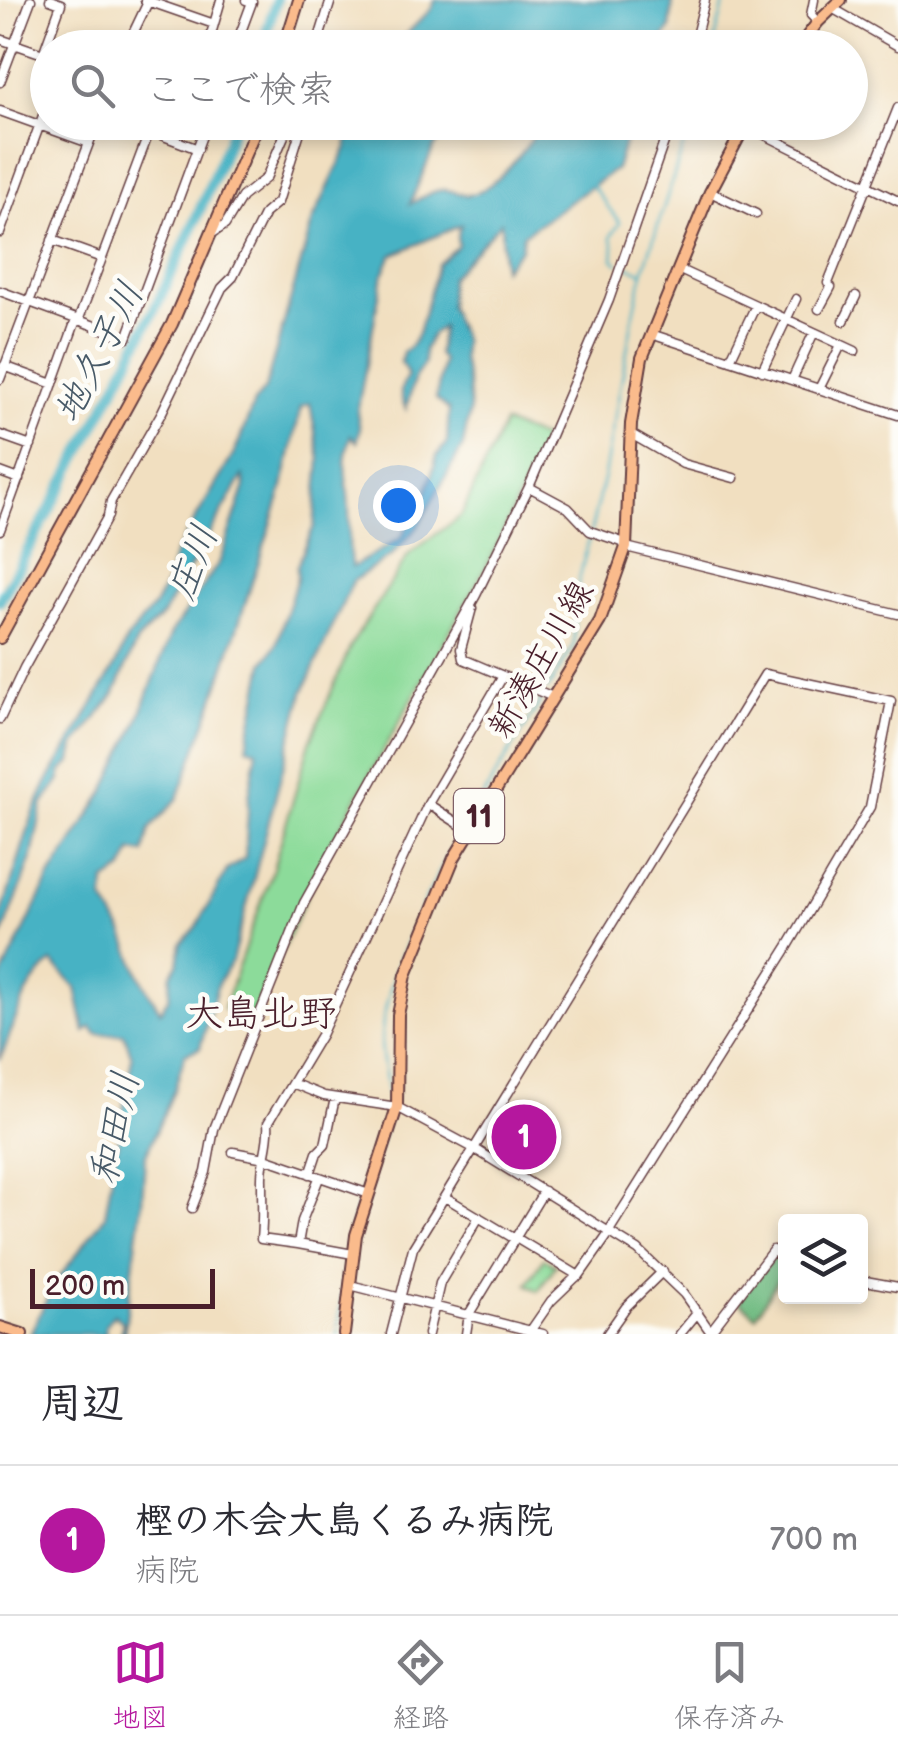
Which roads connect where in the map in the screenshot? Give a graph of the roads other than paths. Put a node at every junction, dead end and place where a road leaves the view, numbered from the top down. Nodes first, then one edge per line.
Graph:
1 (31, 0) edge
2 (50, 0) edge
3 (147, 0) edge
4 (222, 0) edge
5 (246, 0) edge
6 (298, 0) edge
7 (330, 0) edge
8 (705, 0) edge
9 (814, 0) edge
10 (841, 0) edge
11 (832, 8) junction
12 (818, 22) junction
13 (214, 24) junction
14 (53, 30) edge
15 (133, 30) edge
16 (212, 30) edge
17 (242, 30) edge
18 (289, 30) edge
19 (321, 30) edge
20 (698, 30) edge
21 (812, 30) edge
22 (0, 39) edge
23 (14, 44) junction
24 (898, 46) edge
25 (30, 50) edge
26 (0, 82) edge
27 (0, 111) edge
28 (897, 112) edge
29 (30, 121) edge
30 (33, 140) edge
31 (81, 140) edge
32 (90, 140) edge
33 (146, 140) edge
34 (179, 140) edge
35 (201, 140) edge
36 (252, 140) edge
37 (282, 140) edge
38 (297, 140) edge
39 (665, 140) edge
40 (738, 140) edge
41 (776, 140) edge
42 (89, 143) junction
43 (198, 149) junction
44 (868, 188) junction
45 (710, 192) junction
46 (898, 201) edge
47 (756, 214) dead end
48 (0, 232) edge
49 (214, 234) junction
50 (52, 240) junction
51 (102, 258) junction
52 (680, 270) junction
53 (0, 291) edge
54 (856, 296) dead end
55 (796, 298) dead end
56 (29, 302) junction
57 (756, 305) junction
58 (819, 309) dead end
59 (77, 320) junction
60 (786, 320) junction
61 (844, 320) dead end
62 (814, 332) junction
63 (652, 334) junction
64 (841, 345) junction
65 (854, 351) dead end
66 (730, 360) junction
67 (2, 365) edge
68 (762, 371) junction
69 (0, 379) edge
70 (792, 380) junction
71 (53, 384) junction
72 (819, 389) junction
73 (898, 415) edge
74 (631, 434) junction
75 (0, 435) edge
76 (31, 446) junction
77 (0, 472) edge
78 (734, 478) dead end
79 (19, 479) junction
80 (528, 487) junction
81 (0, 530) edge
82 (626, 547) junction
83 (476, 595) junction
84 (898, 614) edge
85 (0, 638) edge
86 (504, 676) junction
87 (553, 697) junction
88 (894, 718) edge
89 (0, 719) edge
90 (428, 804) junction
91 (470, 831) junction
92 (292, 1083) junction
93 (335, 1098) junction
94 (396, 1107) junction
95 (476, 1149) junction
96 (233, 1152) dead end
97 (265, 1158) junction
98 (315, 1176) junction
99 (544, 1191) junction
100 (369, 1194) junction
101 (445, 1197) junction
102 (192, 1208) dead end
103 (480, 1217) junction
104 (610, 1232) junction
105 (516, 1239) junction
106 (298, 1244) junction
107 (353, 1254) junction
108 (778, 1255) edge
109 (664, 1271) junction
110 (578, 1276) junction
111 (868, 1282) edge
112 (350, 1285) junction
113 (898, 1288) edge
114 (402, 1296) junction
115 (435, 1305) junction
116 (698, 1312) junction
117 (469, 1314) junction
118 (0, 1328) edge
119 (532, 1330) junction
120 (711, 1333) edge
121 (22, 1334) edge
122 (344, 1334) edge
123 (391, 1334) edge
124 (428, 1334) edge
125 (466, 1334) edge
126 (543, 1334) edge
127 (607, 1334) edge
128 (680, 1334) edge

1 - 23 street
2 - 14 street
3 - 13 street
3 - 15 street
4 - 13 street
5 - 17 street
6 - 18 main road
7 - 19 street
8 - 20 street
9 - 12 street
10 - 11 main road
11 - 12 main road
11 - 24 street
12 - 21 main road
13 - 16 street
22 - 23 street
23 - 25 street
23 - 26 street
27 - 29 street
28 - 44 street
30 - 48 street
31 - 42 street
32 - 42 street
33 - 51 street
34 - 43 street
35 - 43 street
36 - 49 main road
37 - 49 street
38 - 89 street
39 - 80 street
40 - 45 main road, 新湊庄川線 / 11
41 - 44 street
42 - 50 street
43 - 59 street
44 - 46 street
44 - 58 street
45 - 47 street
45 - 52 main road, 新湊庄川線 / 11
49 - 85 main road
50 - 51 street
50 - 56 street
51 - 59 street
52 - 57 street
52 - 63 main road, 新湊庄川線 / 11
53 - 56 street
54 - 61 street
55 - 60 street
56 - 59 street
56 - 67 street
57 - 60 street
57 - 66 street
59 - 71 street
60 - 62 street
60 - 68 street
62 - 64 street
62 - 70 street
63 - 66 street
63 - 74 main road, 新湊庄川線 / 11
64 - 65 street
64 - 72 street
66 - 68 street
67 - 69 street
67 - 71 street
68 - 70 street
70 - 72 street
71 - 76 street
72 - 73 street
74 - 78 street
74 - 82 main road, 新湊庄川線 / 11
75 - 76 street
76 - 79 street
77 - 79 street
79 - 81 street
80 - 82 street
80 - 83 street
82 - 84 street
82 - 87 main road, 新湊庄川線 / 11
83 - 86 street
83 - 102 street
86 - 87 street
86 - 90 street
87 - 91 main road, 新湊庄川線 / 11
88 - 95 street
88 - 104 street
90 - 91 street
90 - 92 street
91 - 94 main road, 新湊庄川線 / 11
92 - 93 street
92 - 97 street
93 - 94 street
93 - 98 street
94 - 95 street
94 - 100 main road, 新湊庄川線 / 11
95 - 99 street
95 - 101 street
96 - 97 street
97 - 98 street
97 - 106 street
98 - 100 street
98 - 106 street
99 - 104 street
99 - 105 street
100 - 107 main road, 新湊庄川線 / 11
101 - 103 street
101 - 114 street
103 - 105 street
103 - 115 street
104 - 109 street
104 - 110 street
105 - 110 street
105 - 117 street
106 - 107 street
107 - 112 main road, 新湊庄川線 / 11
108 - 120 street
109 - 116 street
109 - 127 street
110 - 119 street
111 - 113 street
112 - 114 street
112 - 122 main road, 新湊庄川線 / 11
114 - 115 street
114 - 123 street
115 - 117 street
115 - 124 street
116 - 120 street
116 - 128 street
117 - 119 street
117 - 125 street
118 - 121 main road
119 - 126 street

